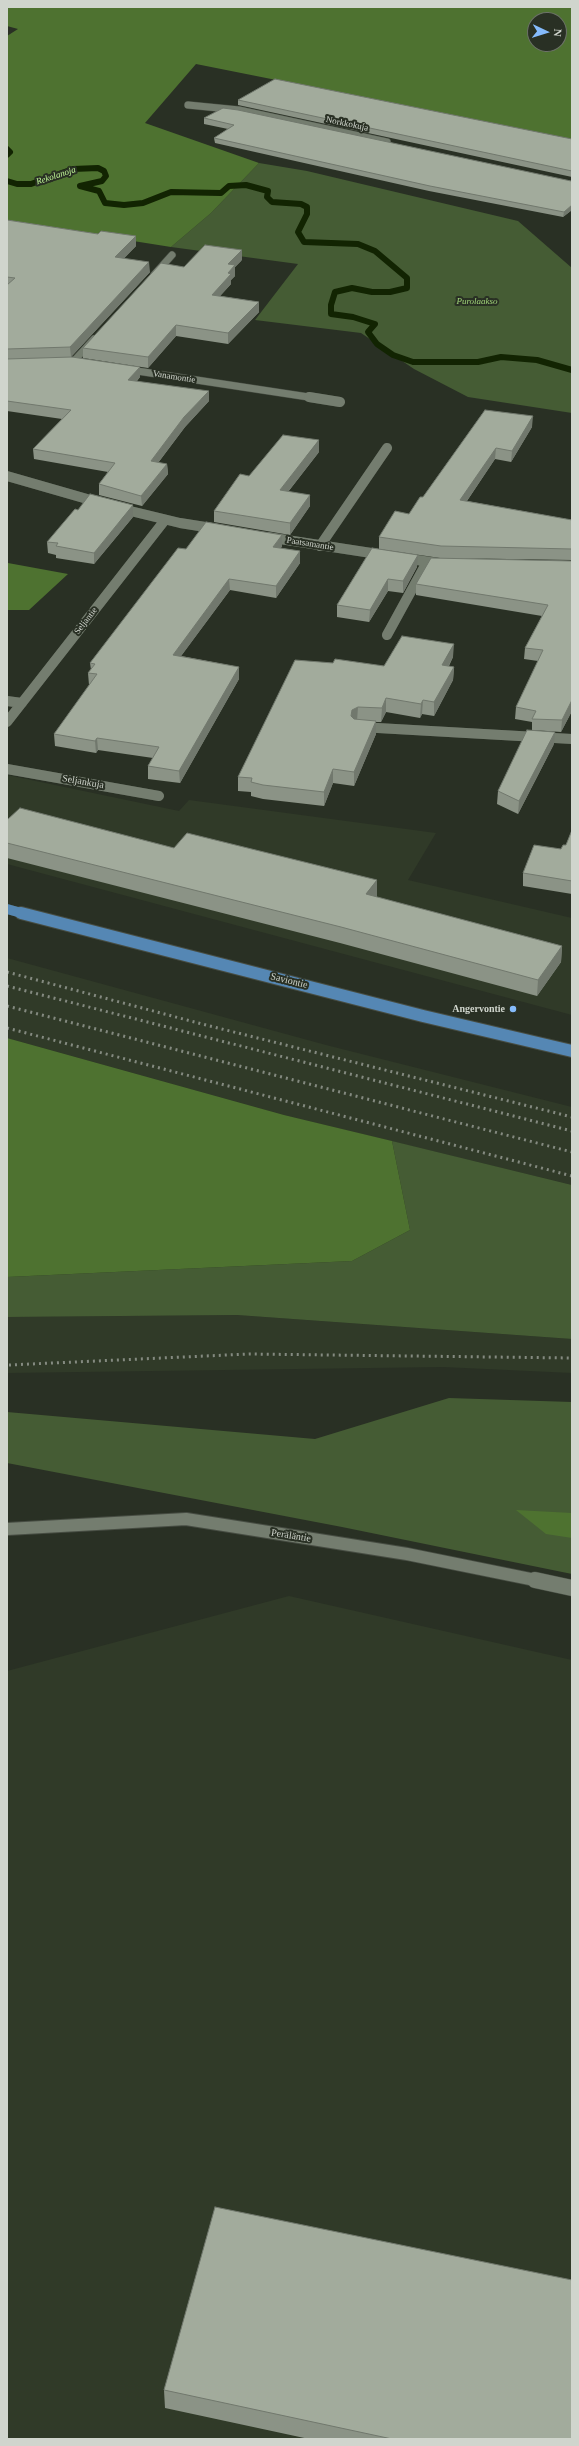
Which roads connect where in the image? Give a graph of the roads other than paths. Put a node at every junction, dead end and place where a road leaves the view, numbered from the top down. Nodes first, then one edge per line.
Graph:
1 (188, 105) dead end
2 (394, 143) edge
3 (172, 255) dead end
4 (146, 283) edge
5 (99, 334) edge
6 (73, 362) edge
7 (112, 368) edge
8 (340, 402) dead end
9 (387, 448) dead end
10 (7, 476) edge
11 (165, 520) junction
12 (227, 530) edge
13 (258, 536) edge
14 (320, 546) junction
15 (426, 562) junction
16 (456, 564) edge
17 (387, 635) dead end
18 (7, 701) edge
19 (22, 703) junction
20 (7, 722) edge
21 (357, 727) edge
22 (572, 739) edge
23 (7, 769) edge
24 (159, 796) dead end
25 (7, 909) edge
26 (572, 1051) edge
27 (7, 1529) edge
28 (572, 1588) edge

1 - 2 street, Norkkokuja
3 - 4 street
5 - 6 street
7 - 8 street, Vanamontie
9 - 14 street
10 - 11 street
11 - 12 street
11 - 19 street, Seljantie
13 - 14 street, Paatsamantie
14 - 15 street, Paatsamantie
15 - 16 street, Paatsamantie
15 - 17 street
18 - 19 street
19 - 20 street, Seljantie
21 - 22 street
23 - 24 street, Seljankuja
25 - 26 main road, Saviontie
27 - 28 street, Peräläntie

